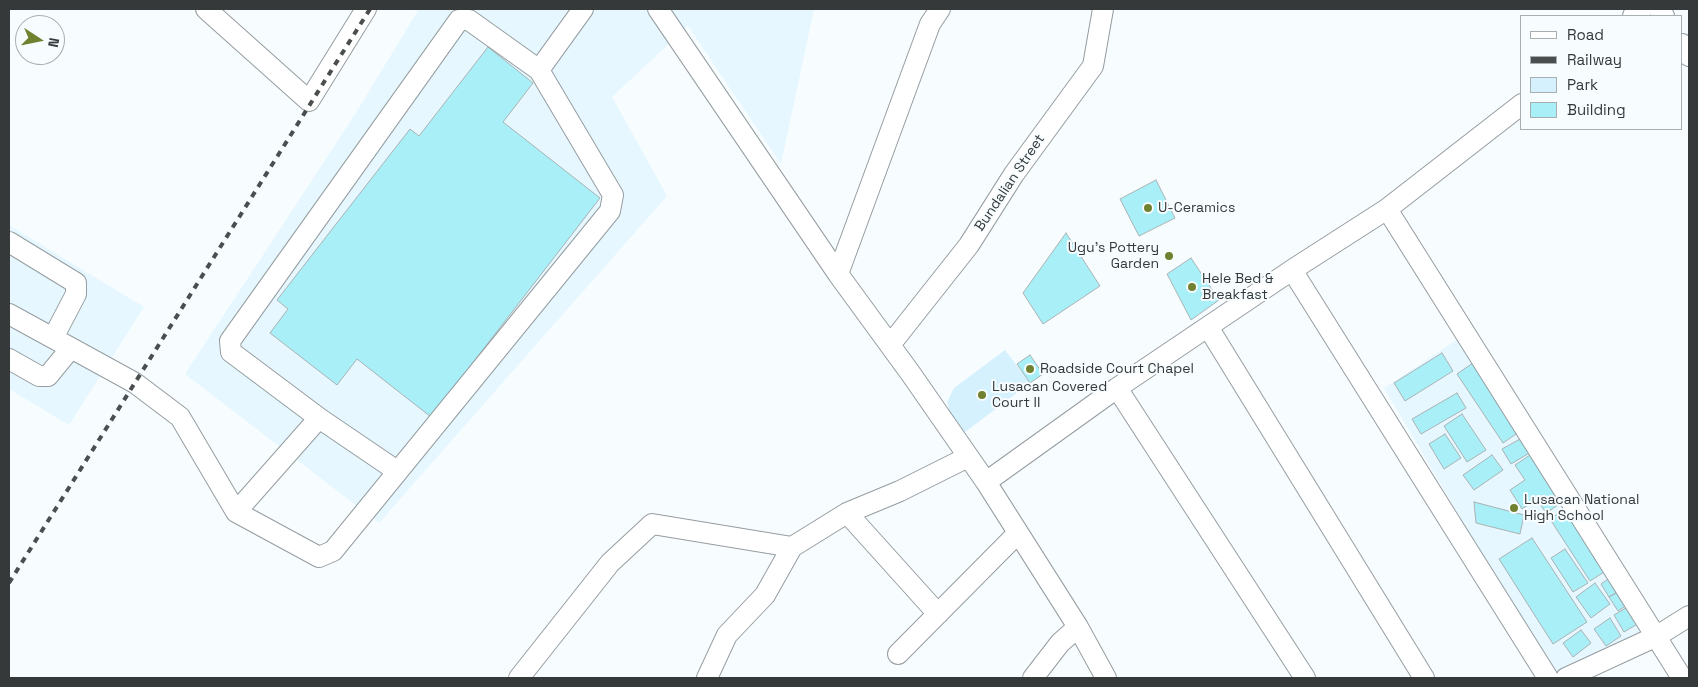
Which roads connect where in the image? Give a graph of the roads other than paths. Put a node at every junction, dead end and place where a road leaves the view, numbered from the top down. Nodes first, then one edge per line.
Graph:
1 (206, 9) edge
2 (366, 9) edge
3 (583, 9) edge
4 (658, 9) edge
5 (940, 9) edge
6 (1103, 9) edge
7 (539, 70) junction
8 (1520, 106) edge
9 (1386, 209) junction
10 (9, 242) edge
11 (1292, 270) junction
12 (838, 274) junction
13 (9, 315) edge
14 (1208, 327) junction
15 (53, 338) junction
16 (890, 345) junction
17 (71, 348) junction
18 (9, 359) edge
19 (1117, 388) junction
20 (319, 418) junction
21 (968, 457) junction
22 (397, 471) junction
23 (986, 482) junction
24 (236, 512) junction
25 (847, 513) junction
26 (1018, 533) junction
27 (792, 547) junction
28 (938, 614) junction
29 (1689, 616) edge
30 (1078, 627) junction
31 (1657, 636) junction
32 (898, 654) dead end
33 (1578, 676) edge
34 (518, 678) edge
35 (707, 678) edge
36 (1033, 678) edge
37 (1106, 678) edge
38 (1305, 678) edge
39 (1424, 678) edge
40 (1548, 678) edge
41 (1682, 678) edge

1 - 2 street
3 - 7 street
4 - 12 street
5 - 12 street
6 - 16 street, Bundalian Street
7 - 20 street
7 - 22 street
8 - 9 street
9 - 11 street
9 - 31 street
10 - 15 street
11 - 14 street
11 - 40 street
12 - 16 street
13 - 15 street
14 - 19 street
14 - 39 street
15 - 17 street
16 - 21 street
17 - 18 street
17 - 24 street
19 - 23 street
19 - 38 street
20 - 22 street
20 - 24 street
21 - 23 street
21 - 25 street
22 - 24 street
23 - 26 street
25 - 27 street
25 - 28 street
26 - 28 street
26 - 30 street
27 - 34 street
27 - 35 street
28 - 32 street
29 - 31 street
30 - 36 street
30 - 37 street
31 - 33 street
31 - 41 street

